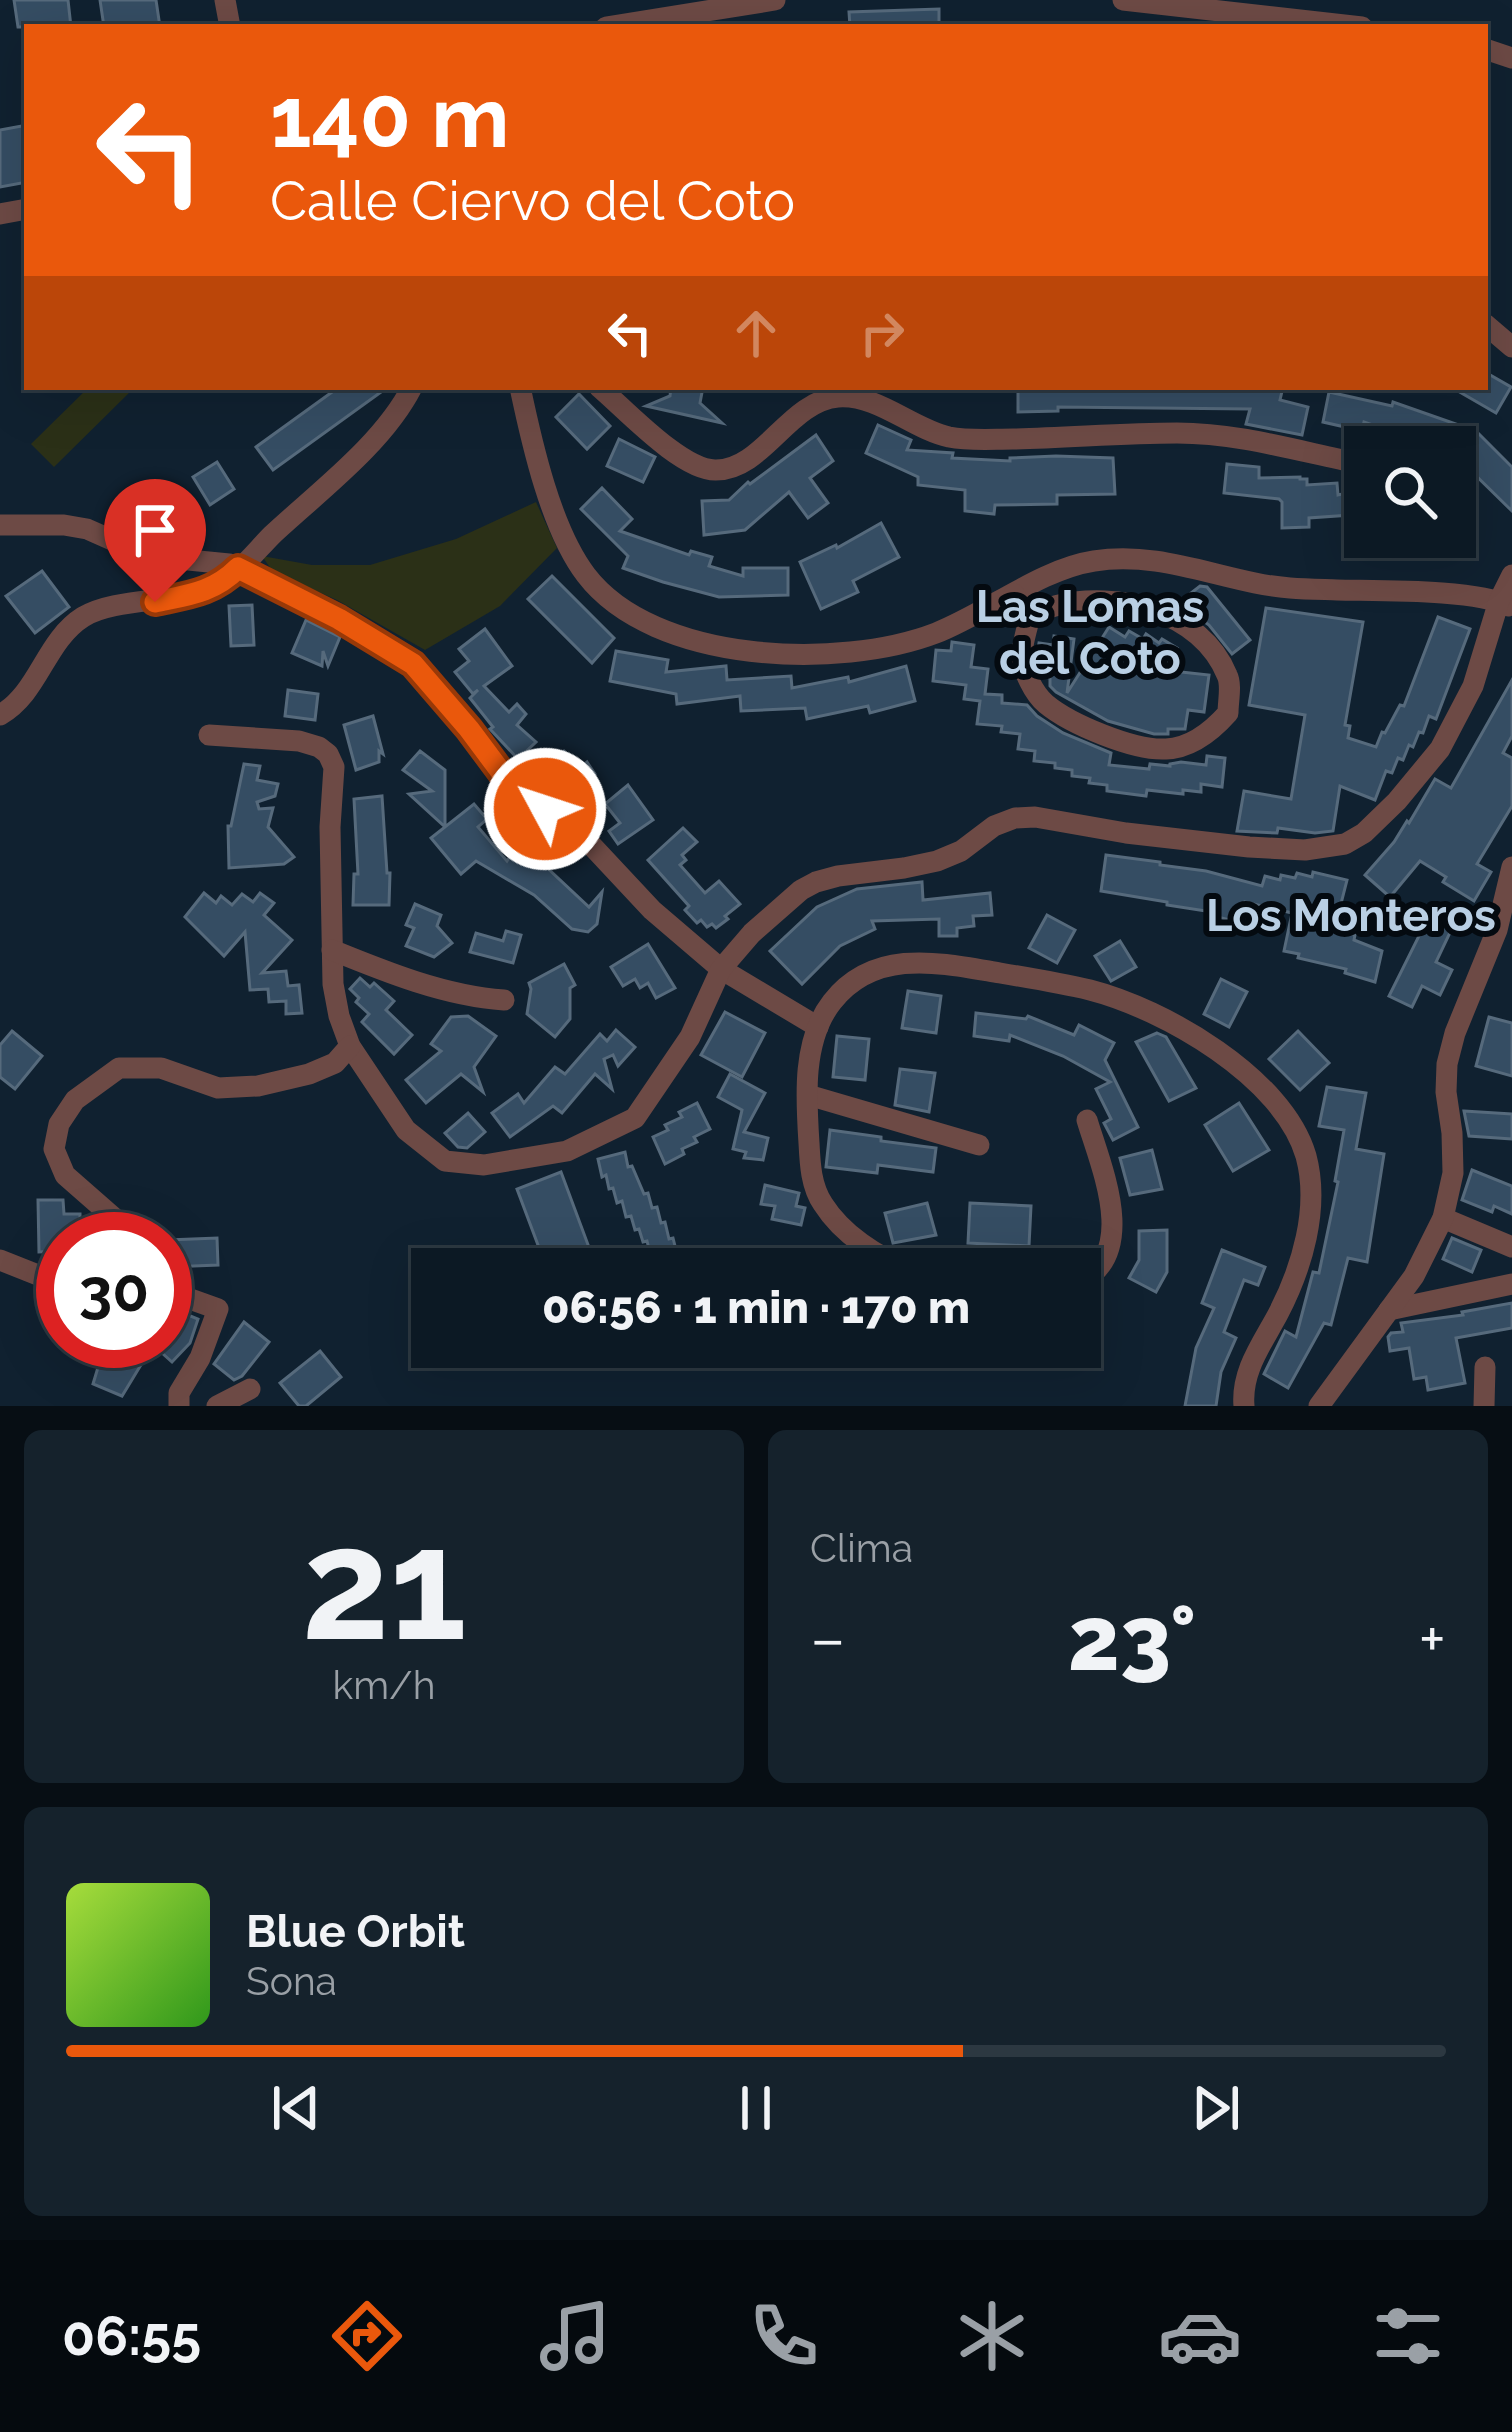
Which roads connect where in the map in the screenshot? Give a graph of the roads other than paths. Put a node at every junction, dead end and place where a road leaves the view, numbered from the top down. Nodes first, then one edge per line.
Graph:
1 (775, 0) edge
2 (1123, 0) edge
3 (625, 24) edge
4 (1335, 24) edge
5 (1488, 327) edge
6 (1512, 347) edge
7 (410, 390) edge
8 (521, 390) edge
9 (602, 390) edge
10 (1344, 461) edge
11 (0, 525) edge
12 (238, 568) junction
13 (1512, 575) edge
14 (1014, 594) junction
15 (1506, 604) edge
16 (1029, 619) junction
17 (0, 715) edge
18 (209, 734) dead end
19 (1512, 866) edge
20 (332, 950) junction
21 (722, 969) junction
22 (504, 1000) dead end
23 (818, 1027) junction
24 (350, 1046) junction
25 (808, 1095) junction
26 (1087, 1120) dead end
27 (979, 1145) dead end
28 (107, 1212) edge
29 (1442, 1218) junction
30 (1512, 1247) edge
31 (868, 1248) edge
32 (0, 1260) edge
33 (1101, 1265) edge
34 (36, 1275) edge
35 (1512, 1284) edge
36 (192, 1300) edge
37 (1389, 1310) junction
38 (1485, 1367) dead end
39 (250, 1389) dead end
40 (179, 1406) edge
41 (217, 1406) edge
42 (1244, 1406) edge
43 (1319, 1406) edge
44 (1484, 1406) edge

1 - 3 street
2 - 4 street
5 - 6 street
7 - 12 street
8 - 14 street
9 - 10 street
11 - 12 street
12 - 17 street
12 - 21 street
13 - 15 street
14 - 15 street
14 - 16 street
15 - 21 street
16 - 16 street
18 - 20 street
19 - 29 street
20 - 22 street
20 - 24 street
21 - 23 street
21 - 24 street
23 - 25 street
23 - 42 street
24 - 28 street
25 - 27 street
25 - 31 street
26 - 33 street
29 - 30 street
29 - 37 street
32 - 34 street
35 - 37 street
36 - 40 street
37 - 43 street
38 - 44 street
39 - 41 street

